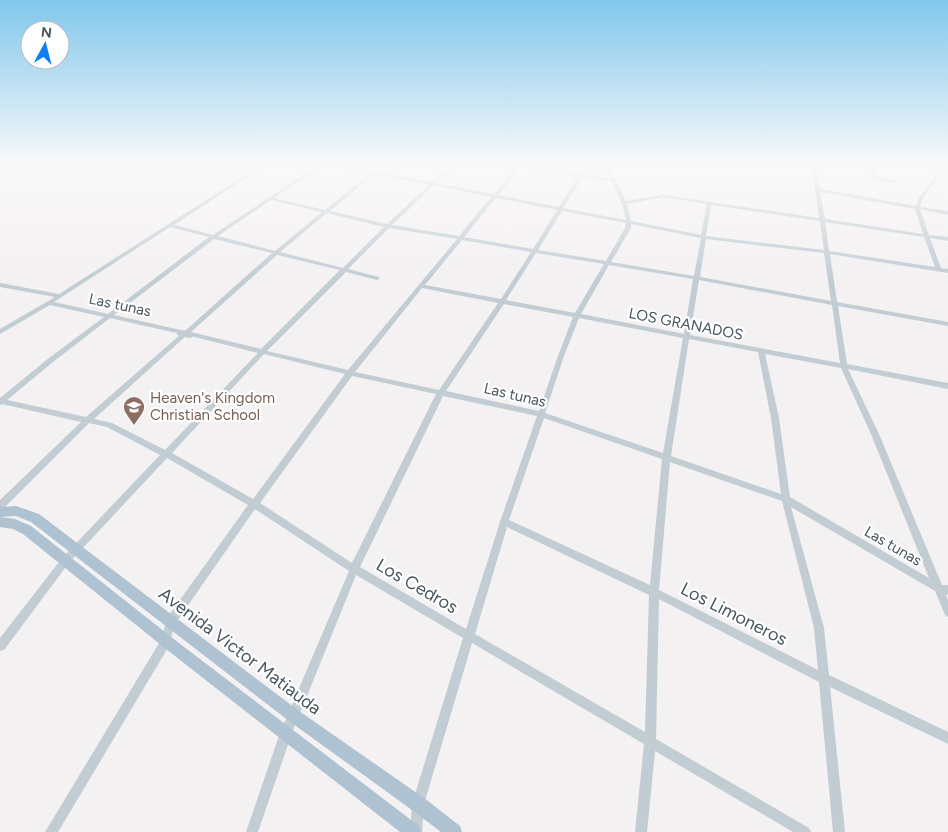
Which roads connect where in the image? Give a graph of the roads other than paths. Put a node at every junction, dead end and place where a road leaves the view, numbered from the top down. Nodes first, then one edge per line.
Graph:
1 (624, 203) edge
2 (205, 204) edge
3 (264, 204) edge
4 (291, 204) edge
5 (336, 204) edge
6 (411, 204) edge
7 (487, 204) edge
8 (543, 204) edge
9 (562, 204) edge
10 (709, 204) joint
11 (820, 204) edge
12 (899, 204) edge
13 (919, 204) edge
14 (560, 207) junction
15 (918, 207) junction
16 (326, 212) junction
17 (948, 213) edge
18 (822, 220) junction
19 (629, 222) junction
20 (171, 226) junction
21 (388, 226) junction
22 (927, 235) junction
23 (213, 237) junction
24 (704, 237) junction
25 (459, 238) junction
26 (948, 239) edge
27 (277, 252) junction
28 (533, 252) junction
29 (827, 252) junction
30 (608, 264) junction
31 (343, 270) junction
32 (939, 270) junction
33 (948, 271) edge
34 (377, 278) dead end
35 (697, 278) junction
36 (0, 285) edge
37 (420, 286) junction
38 (61, 296) junction
39 (502, 302) junction
40 (48, 303) junction
41 (835, 303) junction
42 (577, 316) junction
43 (108, 317) junction
44 (948, 324) edge
45 (0, 332) edge
46 (185, 333) junction
47 (687, 335) junction
48 (263, 351) junction
49 (761, 351) junction
50 (844, 368) junction
51 (350, 373) junction
52 (948, 386) edge
53 (442, 392) junction
54 (0, 401) edge
55 (541, 414) junction
56 (86, 422) junction
57 (166, 454) junction
58 (667, 458) junction
59 (786, 499) junction
60 (254, 504) junction
61 (0, 506) edge
62 (0, 512) edge
63 (0, 522) edge
64 (504, 522) junction
65 (76, 550) junction
66 (65, 561) junction
67 (354, 569) junction
68 (944, 589) edge
69 (654, 592) junction
70 (948, 612) edge
71 (171, 622) junction
72 (470, 636) junction
73 (165, 642) junction
74 (0, 646) edge
75 (823, 678) junction
76 (294, 716) junction
77 (286, 732) junction
78 (948, 738) edge
79 (650, 740) junction
80 (418, 804) junction
81 (51, 832) edge
82 (252, 832) edge
83 (414, 832) edge
84 (454, 832) edge
85 (641, 832) edge
86 (805, 832) edge
87 (839, 832) edge

1 - 19 street
2 - 20 street
3 - 23 street
4 - 16 street
5 - 16 street
6 - 21 street
7 - 25 street
8 - 14 street
9 - 14 street
10 - 18 street
10 - 24 street
11 - 18 street
12 - 15 street
13 - 15 street
14 - 19 street
14 - 28 street
15 - 17 street
15 - 22 street
16 - 21 street
16 - 27 street
18 - 22 street
18 - 29 street
19 - 24 street
19 - 30 street
20 - 23 street
20 - 38 street
21 - 25 street
21 - 31 street
22 - 26 street
22 - 32 street
23 - 27 street
23 - 43 street
24 - 29 street
24 - 35 street
25 - 28 street
25 - 37 street
27 - 31 street
27 - 46 street
28 - 30 street
28 - 39 street
29 - 32 street
29 - 41 street
30 - 35 street
30 - 42 street
31 - 34 street
31 - 48 street
32 - 33 street
35 - 41 street
35 - 47 street
36 - 38 street
37 - 39 street, LOS GRANADOS
37 - 51 street
38 - 40 street
39 - 42 street, LOS GRANADOS
39 - 53 street
40 - 43 street, Las tunas
40 - 45 street
41 - 44 street
41 - 50 street
42 - 47 street, LOS GRANADOS
42 - 55 street
43 - 46 street, Las tunas
43 - 54 street
46 - 48 street, Las tunas
46 - 56 street
47 - 49 street, LOS GRANADOS
47 - 58 street
48 - 51 street, Las tunas
48 - 57 street
49 - 50 street, LOS GRANADOS
49 - 59 street
50 - 52 street, LOS GRANADOS
50 - 68 street
51 - 53 street, Las tunas
51 - 60 street
53 - 55 street, Las tunas
53 - 67 street
54 - 56 street, Los Cedros
55 - 58 street, Las tunas
55 - 64 street
56 - 57 street, Los Cedros
56 - 61 street
57 - 60 street, Los Cedros
57 - 65 street
58 - 59 street, Las tunas
58 - 69 street
59 - 68 street, Las tunas
59 - 75 street
60 - 67 street, Los Cedros
60 - 71 street
62 - 65 main road, Avenida Victor Matiauda
63 - 66 main road
64 - 69 street, Los Limoneros
64 - 72 street
65 - 66 street
65 - 71 main road, Avenida Victor Matiauda
66 - 73 main road
66 - 74 street
67 - 72 street, Los Cedros
67 - 76 street
68 - 70 street
69 - 75 street, Los Limoneros
69 - 79 street
71 - 73 street
71 - 76 main road, Avenida Victor Matiauda
72 - 79 street, Los Cedros
72 - 80 street
73 - 77 main road
73 - 81 street
75 - 78 street, Los Limoneros
75 - 87 street
76 - 77 street
76 - 80 main road, Avenida Victor Matiauda
77 - 82 street
77 - 83 main road
79 - 85 street
79 - 86 street, Los Cedros
80 - 83 street
80 - 84 main road, Avenida Victor Matiauda

